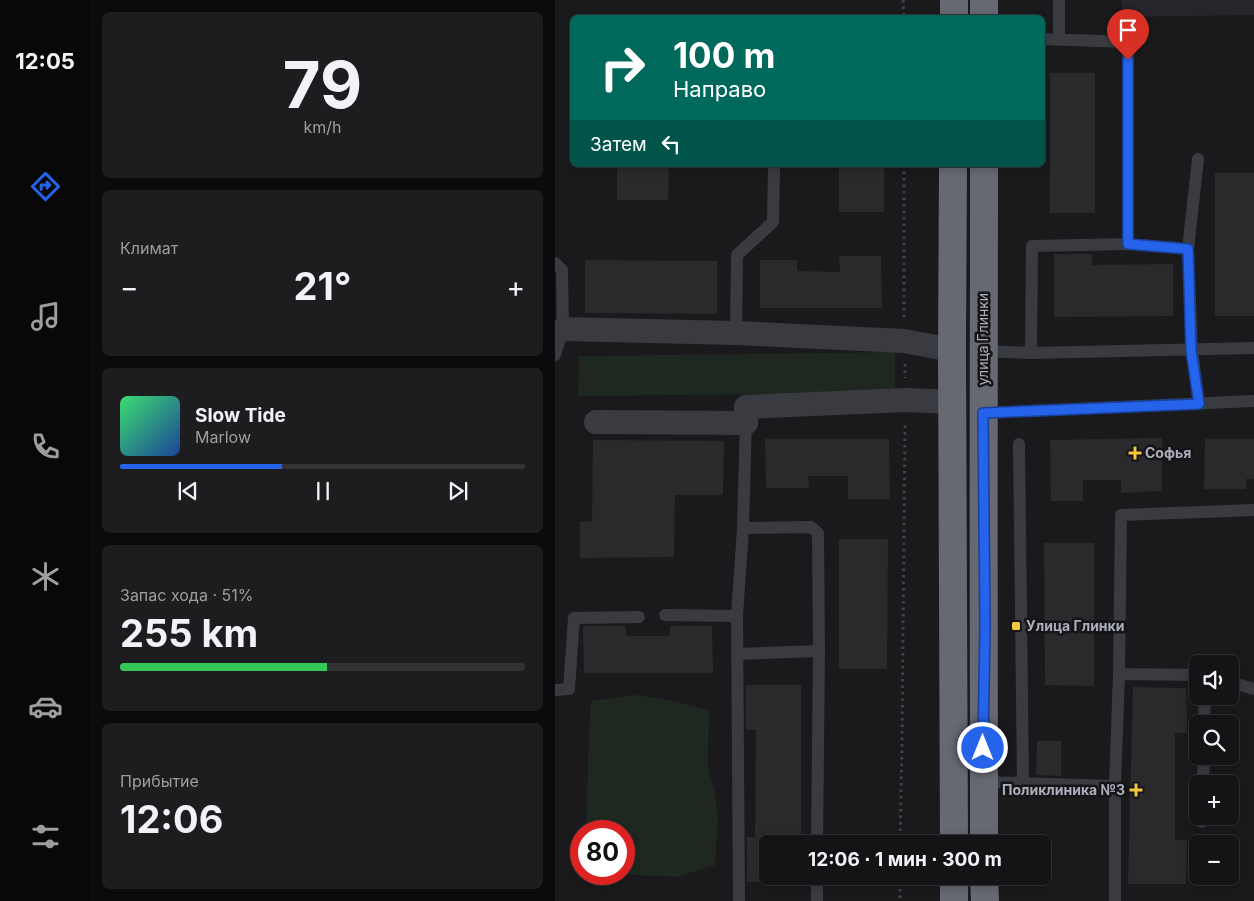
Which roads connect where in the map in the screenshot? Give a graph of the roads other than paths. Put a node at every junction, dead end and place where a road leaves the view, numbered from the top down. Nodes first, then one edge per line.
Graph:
1 (954, 0) edge
2 (984, 0) edge
3 (1059, 0) edge
4 (954, 15) edge
5 (984, 15) edge
6 (1045, 38) edge
7 (1059, 39) junction
8 (1198, 160) dead end
9 (774, 167) edge
10 (953, 167) edge
11 (984, 167) edge
12 (1128, 244) junction
13 (1188, 249) junction
14 (555, 263) edge
15 (563, 329) junction
16 (736, 333) junction
17 (1254, 348) edge
18 (952, 350) junction
19 (1191, 350) junction
20 (983, 351) junction
21 (1031, 353) junction
22 (555, 355) edge
23 (1254, 401) edge
24 (953, 402) junction
25 (1199, 404) junction
26 (983, 413) junction
27 (746, 415) junction
28 (596, 422) dead end
29 (1019, 444) dead end
30 (1254, 510) edge
31 (743, 528) junction
32 (665, 615) dead end
33 (737, 616) junction
34 (639, 617) dead end
35 (819, 651) junction
36 (737, 654) junction
37 (1119, 674) junction
38 (1189, 675) edge
39 (1239, 685) edge
40 (1254, 689) edge
41 (555, 690) edge
42 (954, 782) junction
43 (984, 782) junction
44 (1023, 783) junction
45 (1115, 786) junction
46 (817, 835) edge
47 (954, 835) edge
48 (984, 835) edge
49 (817, 885) edge
50 (985, 885) edge
51 (739, 901) edge
52 (817, 901) edge
53 (985, 901) edge
54 (1115, 901) edge

1 - 4 highway
2 - 5 highway
3 - 7 lane
6 - 7 lane
7 - 12 lane
8 - 13 lane
9 - 16 lane
10 - 18 highway
11 - 20 highway, улица Глинки
12 - 13 lane
12 - 21 lane
13 - 19 lane
14 - 15 lane
15 - 16 street
15 - 22 lane
16 - 18 street
17 - 19 lane
18 - 24 highway
19 - 21 lane
19 - 25 lane
20 - 21 lane
20 - 26 highway, улица Глинки
23 - 25 lane
24 - 27 street
24 - 42 highway
25 - 26 lane
26 - 43 highway, улица Глинки
27 - 28 street
27 - 31 lane
29 - 44 lane
30 - 37 lane
31 - 33 lane
31 - 35 lane
32 - 33 lane
33 - 36 lane
34 - 41 lane
35 - 36 lane
35 - 46 lane
36 - 51 lane
37 - 38 lane
37 - 45 lane
39 - 40 lane
42 - 43 highway
42 - 47 highway
43 - 44 lane
43 - 48 highway, улица Глинки
44 - 45 lane
45 - 54 lane
49 - 52 lane
50 - 53 highway

